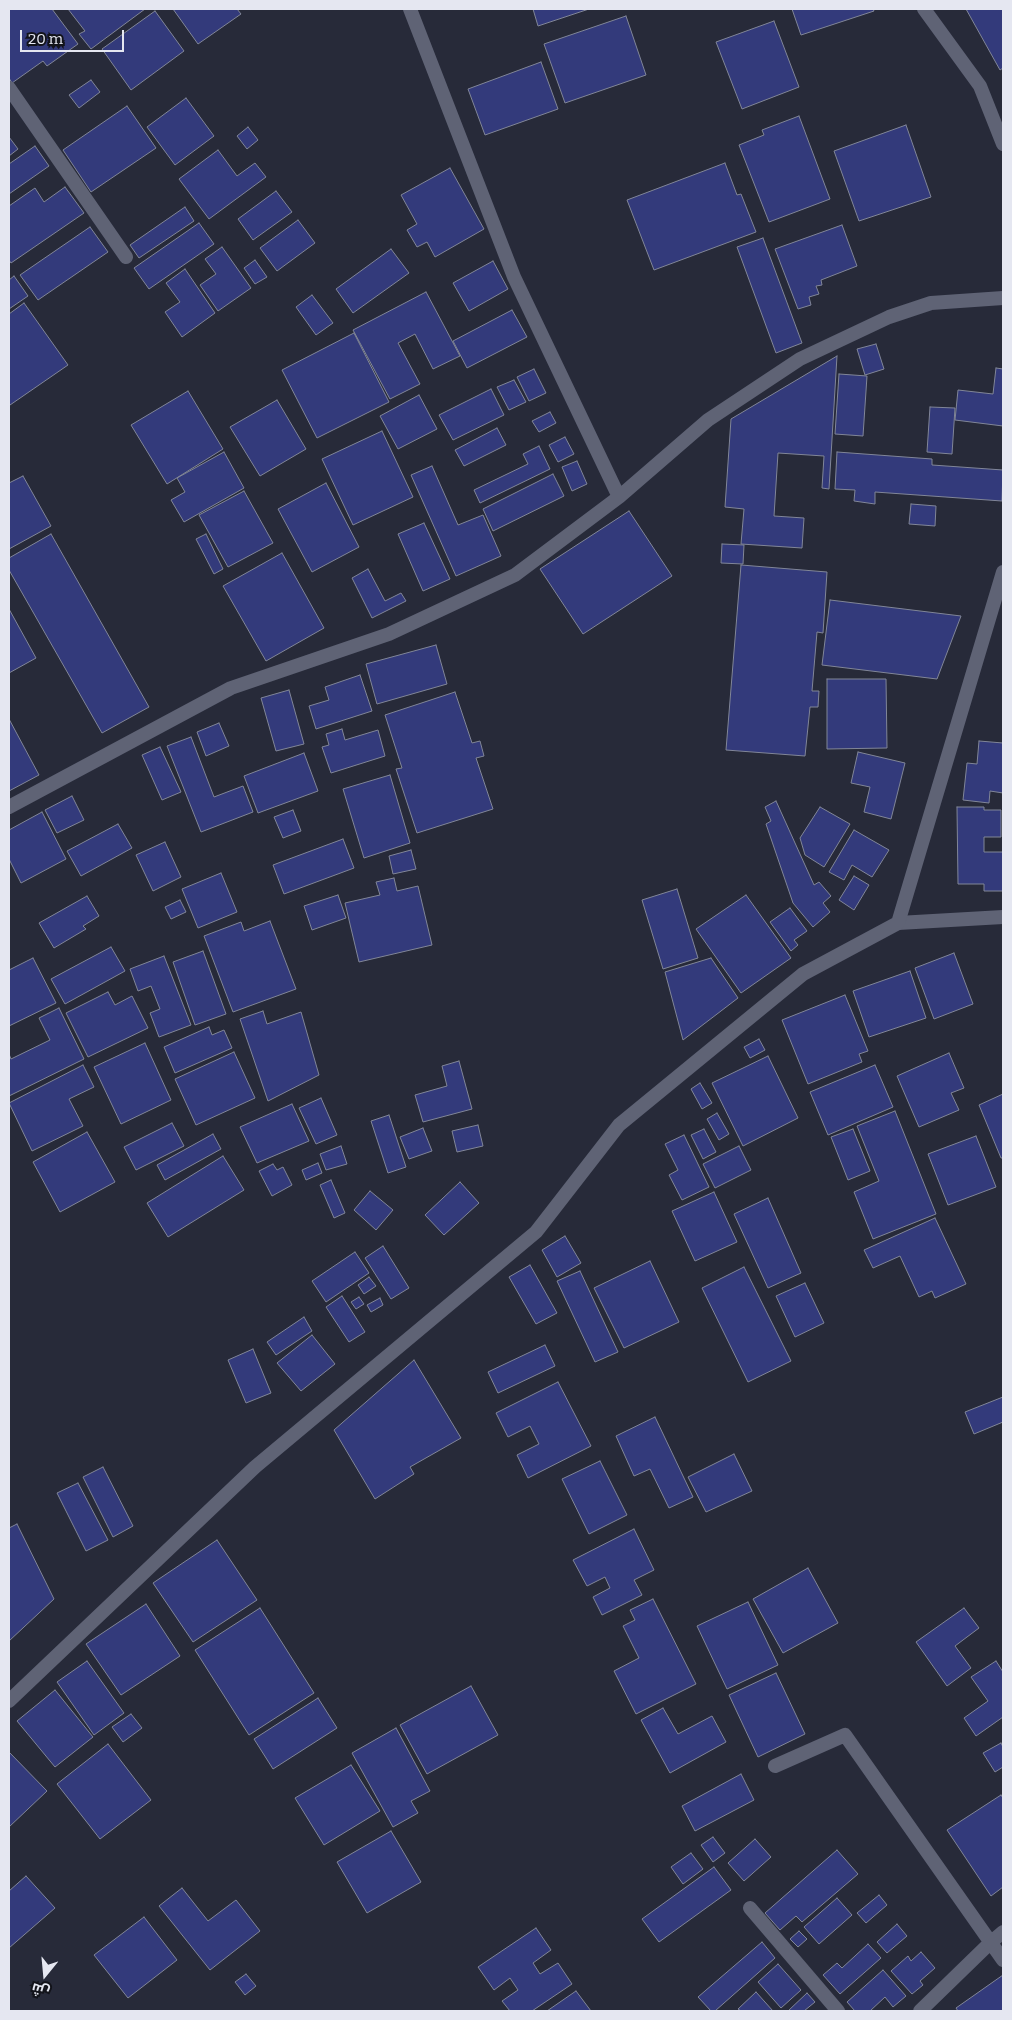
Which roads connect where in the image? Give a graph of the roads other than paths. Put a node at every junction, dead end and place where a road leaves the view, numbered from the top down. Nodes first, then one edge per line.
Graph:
1 (410, 9) edge
2 (924, 9) edge
3 (9, 88) edge
4 (1003, 144) edge
5 (126, 257) dead end
6 (1003, 298) edge
7 (619, 497) junction
8 (1003, 572) edge
9 (9, 807) edge
10 (1003, 917) edge
11 (898, 923) junction
12 (9, 1701) edge
13 (775, 1766) dead end
14 (750, 1908) dead end
15 (1003, 1932) edge
16 (990, 1943) junction
17 (1003, 1960) edge
18 (838, 2011) edge
19 (920, 2011) edge

1 - 7 street
2 - 4 street
3 - 5 street
6 - 7 street
7 - 9 street
8 - 11 street
10 - 11 street
11 - 12 street
13 - 16 street
14 - 18 street
15 - 16 street
16 - 17 street
16 - 19 street

